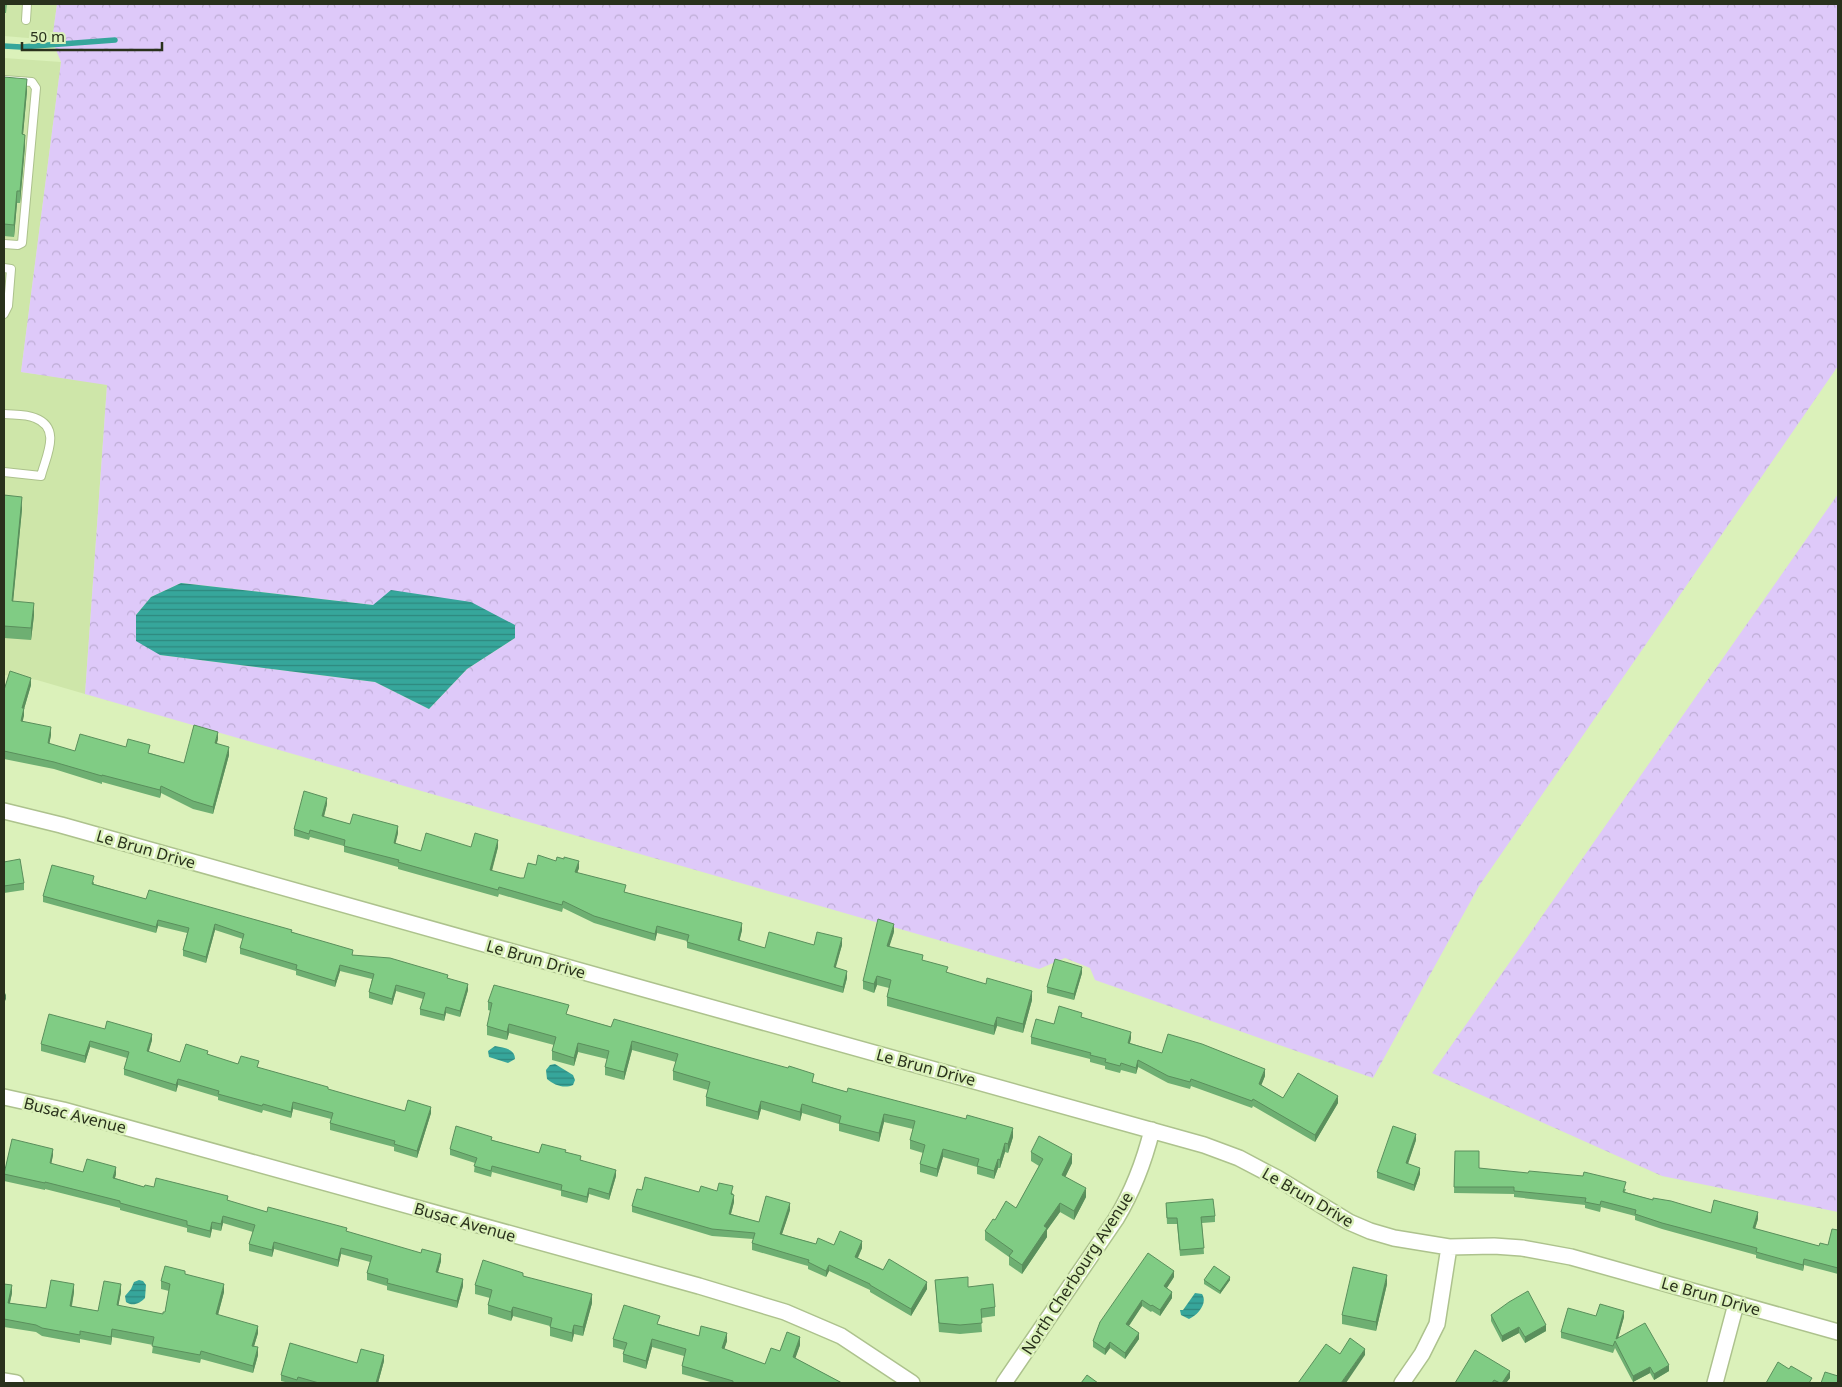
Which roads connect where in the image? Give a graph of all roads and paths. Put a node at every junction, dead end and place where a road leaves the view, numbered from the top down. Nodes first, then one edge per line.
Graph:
1 (27, 4) edge
2 (26, 20) dead end
3 (4, 80) edge
4 (4, 244) edge
5 (4, 268) edge
6 (4, 314) edge
7 (4, 414) edge
8 (4, 472) edge
9 (4, 811) edge
10 (4, 1097) edge
11 (1152, 1130) junction
12 (1449, 1247) junction
13 (1736, 1304) junction
14 (1838, 1332) edge
15 (4, 1381) edge
16 (16, 1383) edge
17 (912, 1383) edge
18 (1004, 1383) edge
19 (1402, 1383) edge
20 (1715, 1383) edge

1 - 2 lane
3 - 4 lane
5 - 6 lane
7 - 8 lane
9 - 11 street, Le Brun Drive
10 - 17 street, Busac Avenue
11 - 12 street, Le Brun Drive
11 - 18 street, North Cherbourg Avenue
12 - 13 street, Le Brun Drive
12 - 19 street
13 - 14 street, Le Brun Drive
13 - 20 street
15 - 16 street

